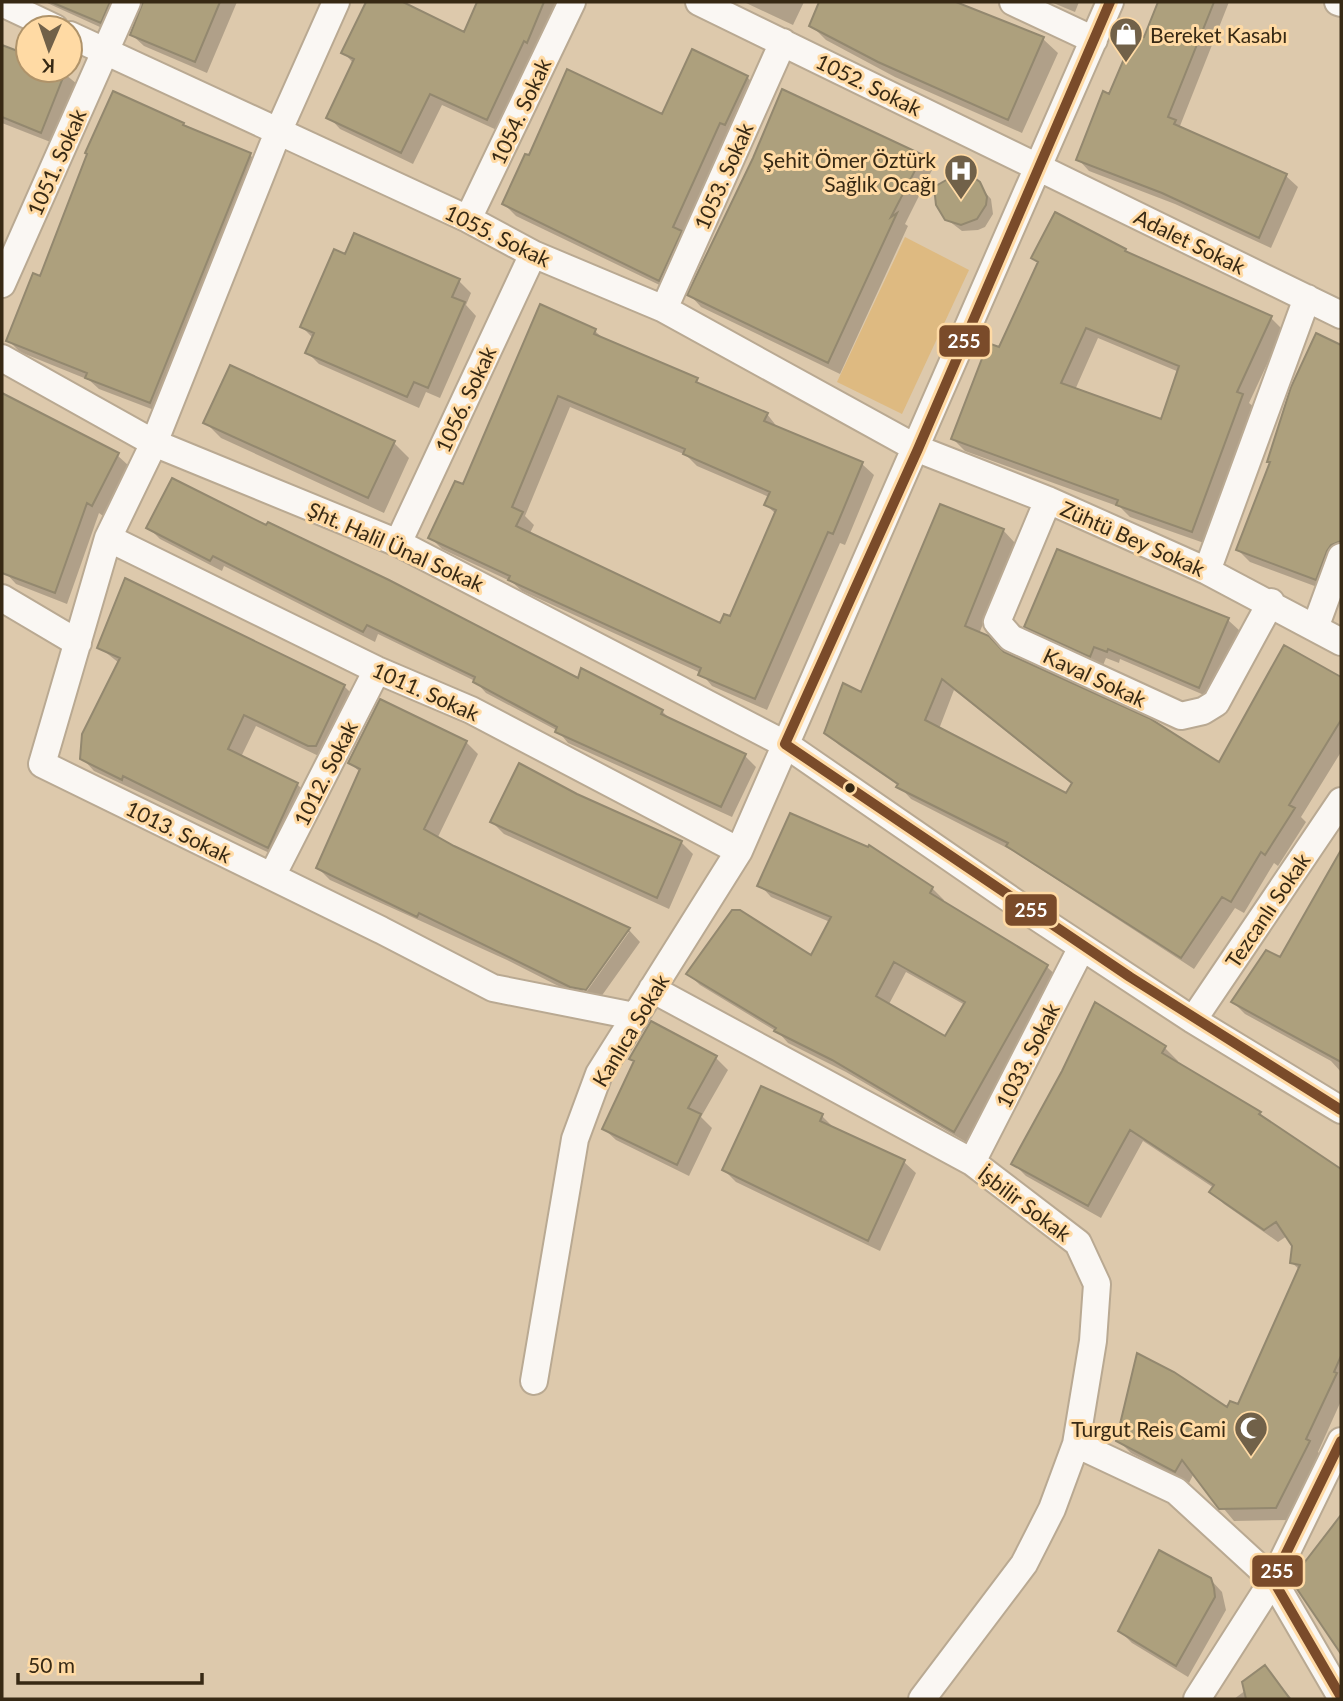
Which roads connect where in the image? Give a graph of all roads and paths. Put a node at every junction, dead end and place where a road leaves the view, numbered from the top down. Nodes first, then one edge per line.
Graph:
1 (127, 2) edge
2 (336, 2) edge
3 (572, 2) edge
4 (699, 2) edge
5 (1013, 2) edge
6 (1110, 2) edge
7 (2, 3) edge
8 (25, 14) edge
9 (1094, 40) junction
10 (84, 42) edge
11 (783, 42) junction
12 (104, 51) junction
13 (278, 132) junction
14 (1040, 167) junction
15 (468, 219) junction
16 (533, 254) junction
17 (2, 284) edge
18 (1307, 298) junction
19 (664, 309) junction
20 (1341, 315) edge
21 (2, 358) edge
22 (153, 443) junction
23 (918, 449) junction
24 (1048, 500) junction
25 (108, 538) junction
26 (398, 543) junction
27 (1341, 557) edge
28 (1207, 571) junction
29 (2, 598) edge
30 (1271, 602) junction
31 (1315, 628) junction
32 (1341, 642) edge
33 (78, 643) junction
34 (377, 670) junction
35 (785, 744) junction
36 (1341, 801) edge
37 (740, 851) junction
38 (272, 876) junction
39 (1082, 947) junction
40 (653, 989) junction
41 (634, 1016) junction
42 (1193, 1020) junction
43 (1341, 1111) edge
44 (972, 1162) junction
45 (534, 1381) dead end
46 (1341, 1441) edge
47 (1076, 1444) junction
48 (1273, 1580) junction
49 (1341, 1697) edge
50 (922, 1699) edge
51 (1197, 1699) edge

1 - 12 street, 1051. Sokak
2 - 13 street, 1013. Sokak
3 - 15 street, 1054. Sokak
4 - 11 street, 1052. Sokak
5 - 9 street
6 - 9 street, Kanlıca Sokak
7 - 8 street
9 - 14 street, Kanlıca Sokak
10 - 12 street, 1055. Sokak
11 - 14 street, 1052. Sokak
11 - 19 street, 1053. Sokak
12 - 13 street, 1055. Sokak
12 - 17 street, 1051. Sokak
13 - 15 street, 1055. Sokak
13 - 22 street, 1013. Sokak
14 - 18 street, Adalet Sokak
14 - 23 street, Kanlıca Sokak
15 - 16 street, 1055. Sokak
16 - 19 street, 1055. Sokak
16 - 26 street, 1056. Sokak
18 - 20 street, Adalet Sokak
18 - 28 street
19 - 23 street, 1055. Sokak
21 - 22 street, Şht. Halil Ünal Sokak
22 - 25 street, 1013. Sokak
22 - 26 street, Şht. Halil Ünal Sokak
23 - 24 street, Zühtü Bey Sokak
23 - 35 street, Kanlıca Sokak
24 - 28 street, Zühtü Bey Sokak
24 - 30 street, Kaval Sokak
25 - 33 street, 1013. Sokak
25 - 34 street, 1011. Sokak
26 - 35 street, Şht. Halil Ünal Sokak
27 - 31 street
28 - 30 street, Zühtü Bey Sokak
29 - 33 street
30 - 31 street, Zühtü Bey Sokak
31 - 32 street, Zühtü Bey Sokak
33 - 38 street, 1013. Sokak
34 - 37 street, 1011. Sokak
34 - 38 street, 1012. Sokak
35 - 37 street, Kanlıca Sokak
35 - 39 street, Şht. Halil Ünal Sokak
36 - 42 street, Tezcanlı Sokak
37 - 40 street, Kanlıca Sokak
38 - 41 street, 1013. Sokak
39 - 42 street, Şht. Halil Ünal Sokak
39 - 44 street, 1033. Sokak
40 - 41 street, Kanlıca Sokak
40 - 44 street, İşbilir Sokak
41 - 45 street, Kanlıca Sokak
42 - 43 street, Şht. Halil Ünal Sokak
44 - 47 street, İşbilir Sokak
46 - 48 street
47 - 48 street
47 - 50 street, İşbilir Sokak
48 - 49 street
48 - 51 street

